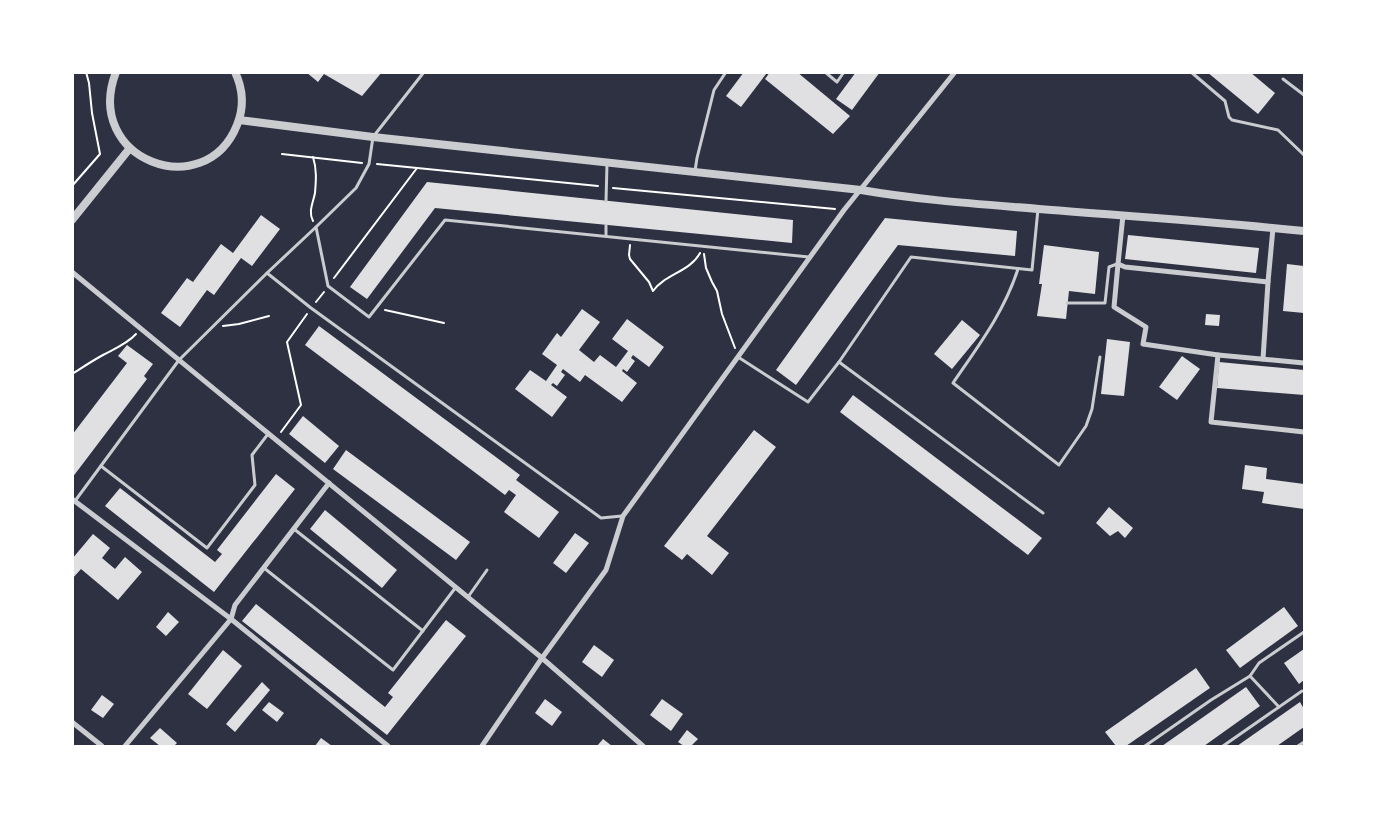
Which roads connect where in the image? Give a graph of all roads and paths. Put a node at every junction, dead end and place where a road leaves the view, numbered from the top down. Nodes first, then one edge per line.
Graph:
1 (86, 72) edge
2 (116, 72) edge
3 (235, 72) edge
4 (424, 72) edge
5 (726, 72) edge
6 (825, 72) edge
7 (844, 72) edge
8 (955, 72) edge
9 (1190, 72) edge
10 (1283, 79) dead end
11 (1304, 95) edge
12 (239, 120) junction
13 (373, 137) junction
14 (130, 148) junction
15 (282, 154) dead end
16 (1304, 155) edge
17 (314, 157) junction
18 (607, 162) junction
19 (369, 164) junction
20 (416, 168) junction
21 (695, 172) junction
22 (72, 186) edge
23 (607, 187) junction
24 (861, 190) junction
25 (606, 201) dead end
26 (1038, 209) junction
27 (844, 210) junction
28 (1123, 215) junction
29 (72, 220) edge
30 (606, 225) dead end
31 (316, 227) junction
32 (1273, 228) junction
33 (1304, 231) edge
34 (606, 236) junction
35 (630, 239) junction
36 (704, 246) junction
37 (809, 257) junction
38 (1118, 264) junction
39 (1018, 268) junction
40 (72, 272) edge
41 (267, 273) junction
42 (1268, 282) junction
43 (328, 286) junction
44 (1067, 303) dead end
45 (311, 308) junction
46 (376, 309) junction
47 (269, 316) dead end
48 (444, 323) dead end
49 (214, 327) junction
50 (140, 328) junction
51 (1218, 355) junction
52 (738, 357) junction
53 (1100, 357) dead end
54 (1263, 359) junction
55 (179, 360) junction
56 (839, 362) junction
57 (1304, 363) edge
58 (72, 374) edge
59 (1304, 432) edge
60 (268, 434) junction
61 (275, 439) junction
62 (101, 466) junction
63 (329, 483) junction
64 (74, 500) edge
65 (1043, 513) dead end
66 (624, 516) junction
67 (294, 528) junction
68 (264, 568) junction
69 (488, 570) dead end
70 (456, 587) junction
71 (468, 597) junction
72 (231, 619) junction
73 (423, 631) junction
74 (1304, 632) edge
75 (542, 658) junction
76 (1250, 676) junction
77 (1304, 692) edge
78 (1280, 707) junction
79 (72, 722) edge
80 (1304, 742) edge
81 (102, 746) edge
82 (124, 746) edge
83 (388, 746) edge
84 (482, 746) edge
85 (642, 746) edge
86 (1145, 746) edge
87 (1223, 746) edge
88 (1298, 746) edge

1 - 22 path
2 - 14 street
3 - 12 street
4 - 13 lane
5 - 21 lane
6 - 7 lane
8 - 24 street
9 - 16 lane
10 - 11 lane
12 - 13 street
12 - 14 street
13 - 18 street
13 - 19 lane
14 - 29 street
15 - 17 path
17 - 19 path
17 - 31 path
18 - 21 street
18 - 23 lane
19 - 20 path
19 - 31 lane
20 - 23 path
20 - 43 path
21 - 24 street
23 - 25 lane
23 - 27 path
24 - 26 street
24 - 27 street
26 - 28 street
26 - 39 lane
27 - 37 street
28 - 32 street
28 - 38 street
30 - 34 lane
31 - 41 lane
31 - 43 lane
32 - 33 street
32 - 42 street
34 - 35 lane
34 - 46 lane
35 - 36 lane
35 - 36 path
36 - 37 lane
36 - 52 path
37 - 52 street
38 - 42 street
38 - 44 lane
38 - 51 street
39 - 53 lane
39 - 56 lane
40 - 50 street
41 - 45 lane
41 - 49 lane
42 - 54 street
43 - 45 path
43 - 46 lane
45 - 61 path
45 - 66 lane
46 - 48 path
47 - 49 path
49 - 55 lane
50 - 55 street
50 - 58 path
51 - 54 street
51 - 59 street
52 - 56 lane
52 - 66 street
54 - 57 street
55 - 60 street
55 - 62 lane
56 - 65 lane
60 - 61 street
60 - 62 lane
61 - 63 street
62 - 64 lane
63 - 67 street
63 - 70 street
64 - 72 street
66 - 75 street
67 - 68 street
67 - 73 lane
68 - 72 street
68 - 73 lane
69 - 71 lane
70 - 71 street
70 - 73 lane
71 - 75 street
72 - 82 street
72 - 83 street
74 - 76 lane
75 - 84 street
75 - 85 street
76 - 78 lane
76 - 86 lane
77 - 78 lane
78 - 87 lane
79 - 81 street
80 - 88 lane

